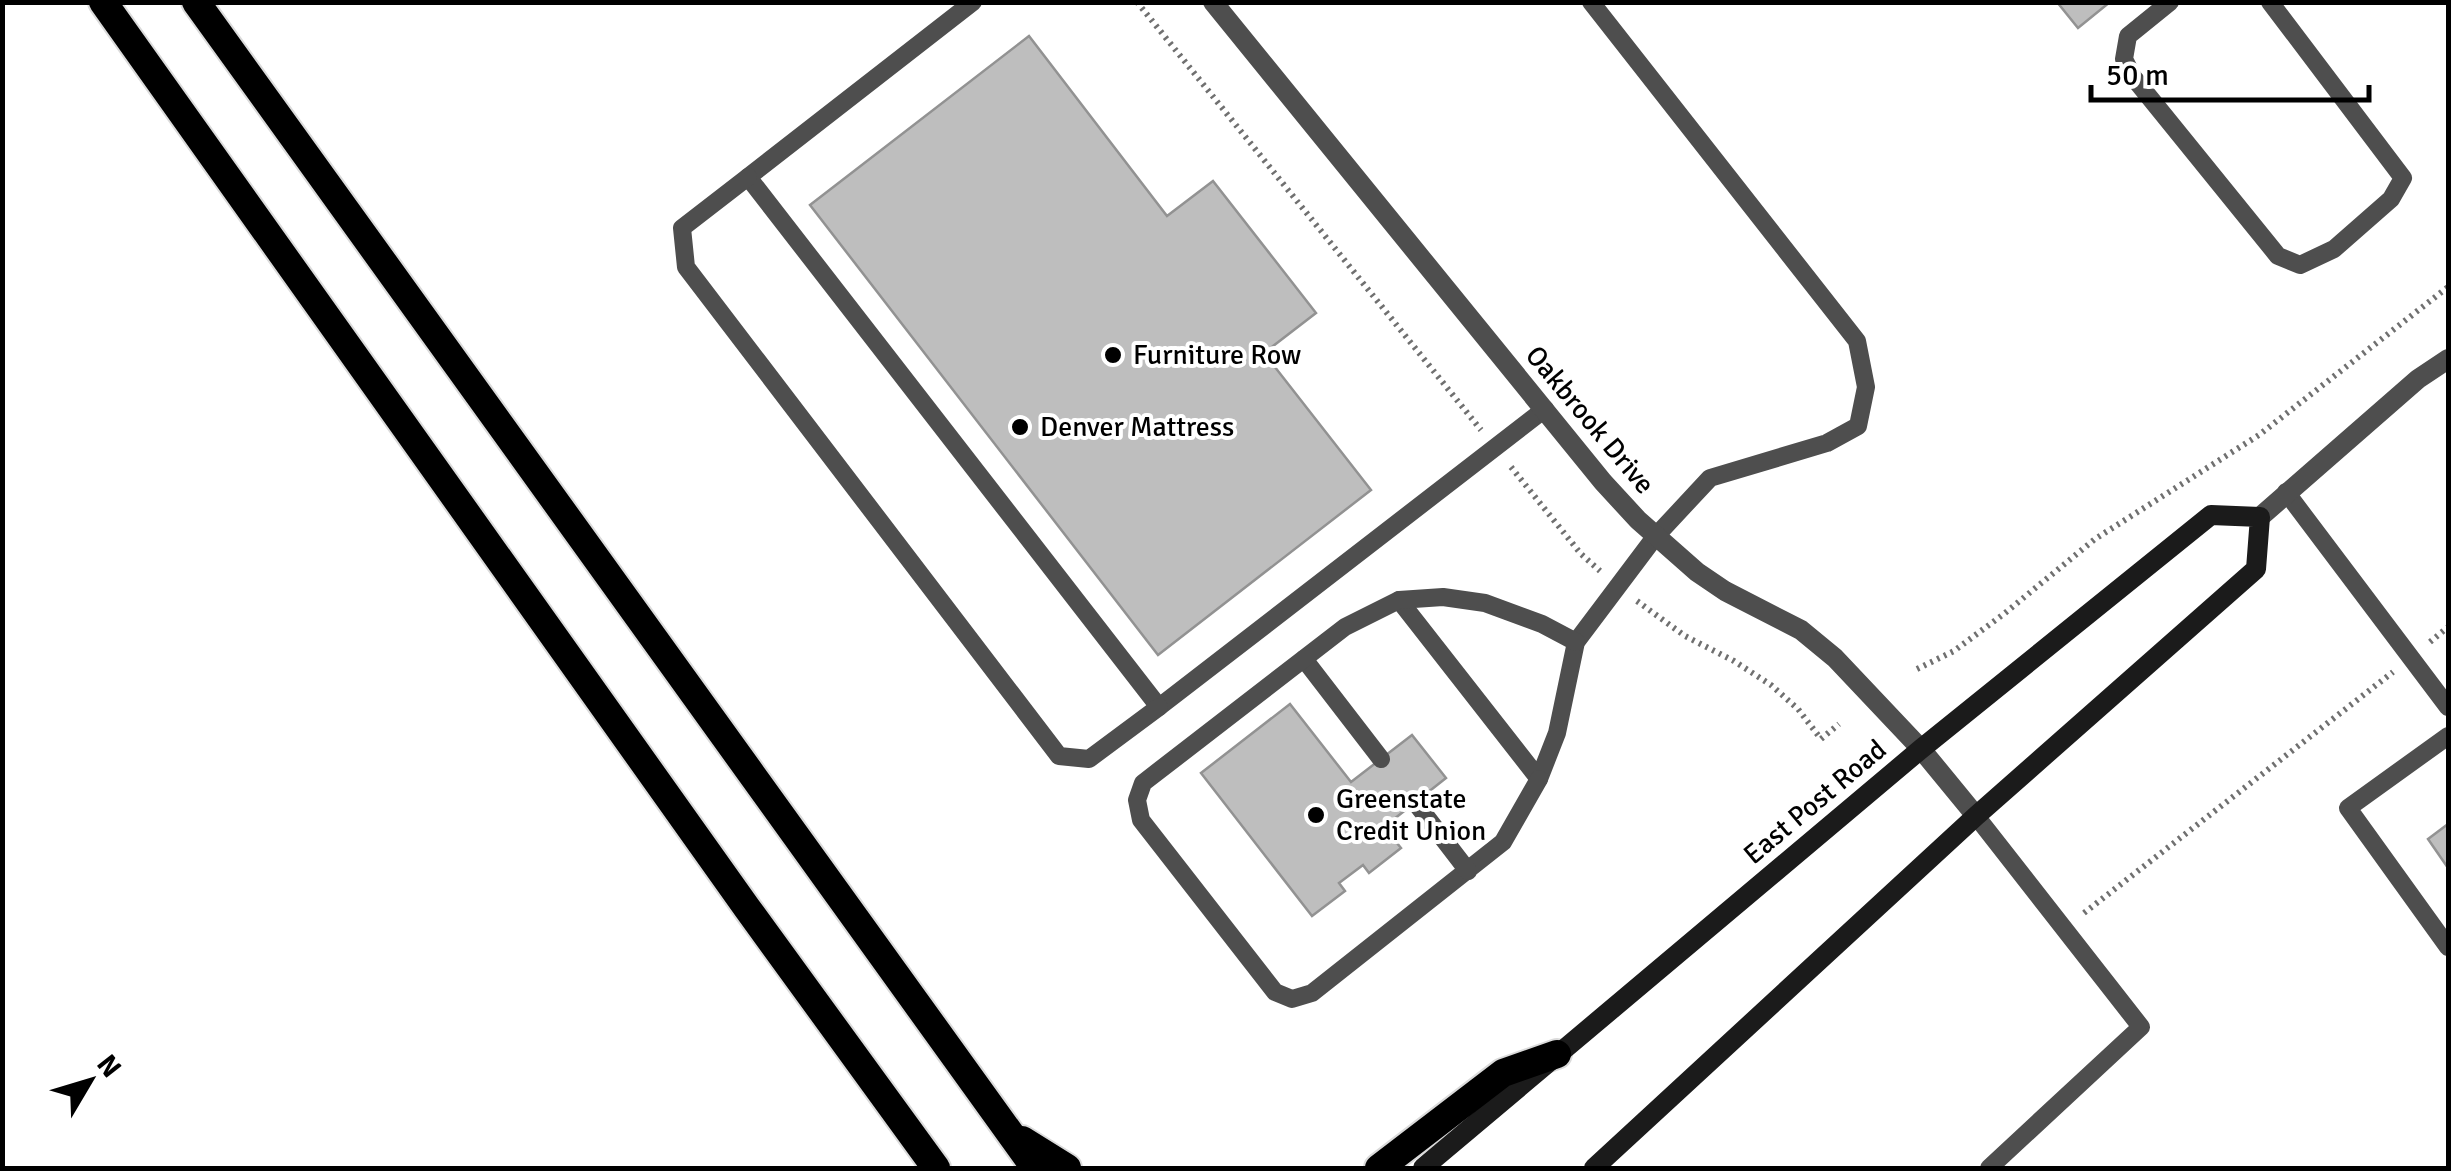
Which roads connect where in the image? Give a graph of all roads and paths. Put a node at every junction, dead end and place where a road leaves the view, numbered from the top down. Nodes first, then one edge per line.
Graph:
1 (104, 2) edge
2 (196, 2) edge
3 (973, 2) edge
4 (1137, 2) edge
5 (1213, 2) edge
6 (1592, 2) edge
7 (2170, 2) edge
8 (2270, 2) edge
9 (748, 177) junction
10 (2448, 288) edge
11 (2448, 359) edge
12 (1545, 408) junction
13 (1495, 447) junction
14 (2286, 492) junction
15 (2260, 516) junction
16 (1655, 537) junction
17 (1618, 586) junction
18 (1400, 600) junction
19 (2448, 627) edge
20 (1576, 642) junction
21 (2411, 657) junction
22 (1304, 659) junction
23 (1917, 669) dead end
24 (2448, 706) edge
25 (1159, 707) junction
26 (1838, 724) dead end
27 (2448, 736) edge
28 (1920, 750) junction
29 (1381, 759) dead end
30 (1539, 779) junction
31 (1415, 802) dead end
32 (1976, 816) junction
33 (1468, 871) junction
34 (2063, 929) junction
35 (2448, 947) edge
36 (1557, 1054) junction
37 (1005, 1129) junction
38 (936, 1168) edge
39 (1035, 1168) edge
40 (1067, 1168) edge
41 (1379, 1168) edge
42 (1422, 1168) edge
43 (1594, 1168) edge
44 (1989, 1168) edge

1 - 38 highway
2 - 37 highway
3 - 9 lane
4 - 13 path
5 - 12 street, Oakbrook Drive
6 - 16 lane
7 - 8 lane
9 - 25 lane
9 - 25 lane
10 - 23 path
11 - 14 street
12 - 13 lane
12 - 16 street, Oakbrook Drive
13 - 17 path
13 - 25 lane
14 - 15 street
14 - 21 lane
15 - 28 main road, East Post Road
15 - 32 main road
16 - 17 lane
16 - 28 street, Oakbrook Drive
17 - 20 lane
17 - 26 path
18 - 20 lane
18 - 22 lane
18 - 30 lane
19 - 21 path
20 - 30 lane
21 - 24 lane
21 - 34 path
22 - 29 lane
22 - 33 lane
27 - 35 lane
28 - 32 street, Oakbrook Drive
28 - 36 main road, East Post Road
30 - 33 lane
31 - 33 lane
32 - 34 lane
32 - 43 main road
34 - 44 lane
36 - 41 highway
36 - 42 main road, East Post Road
37 - 39 highway
37 - 40 highway

